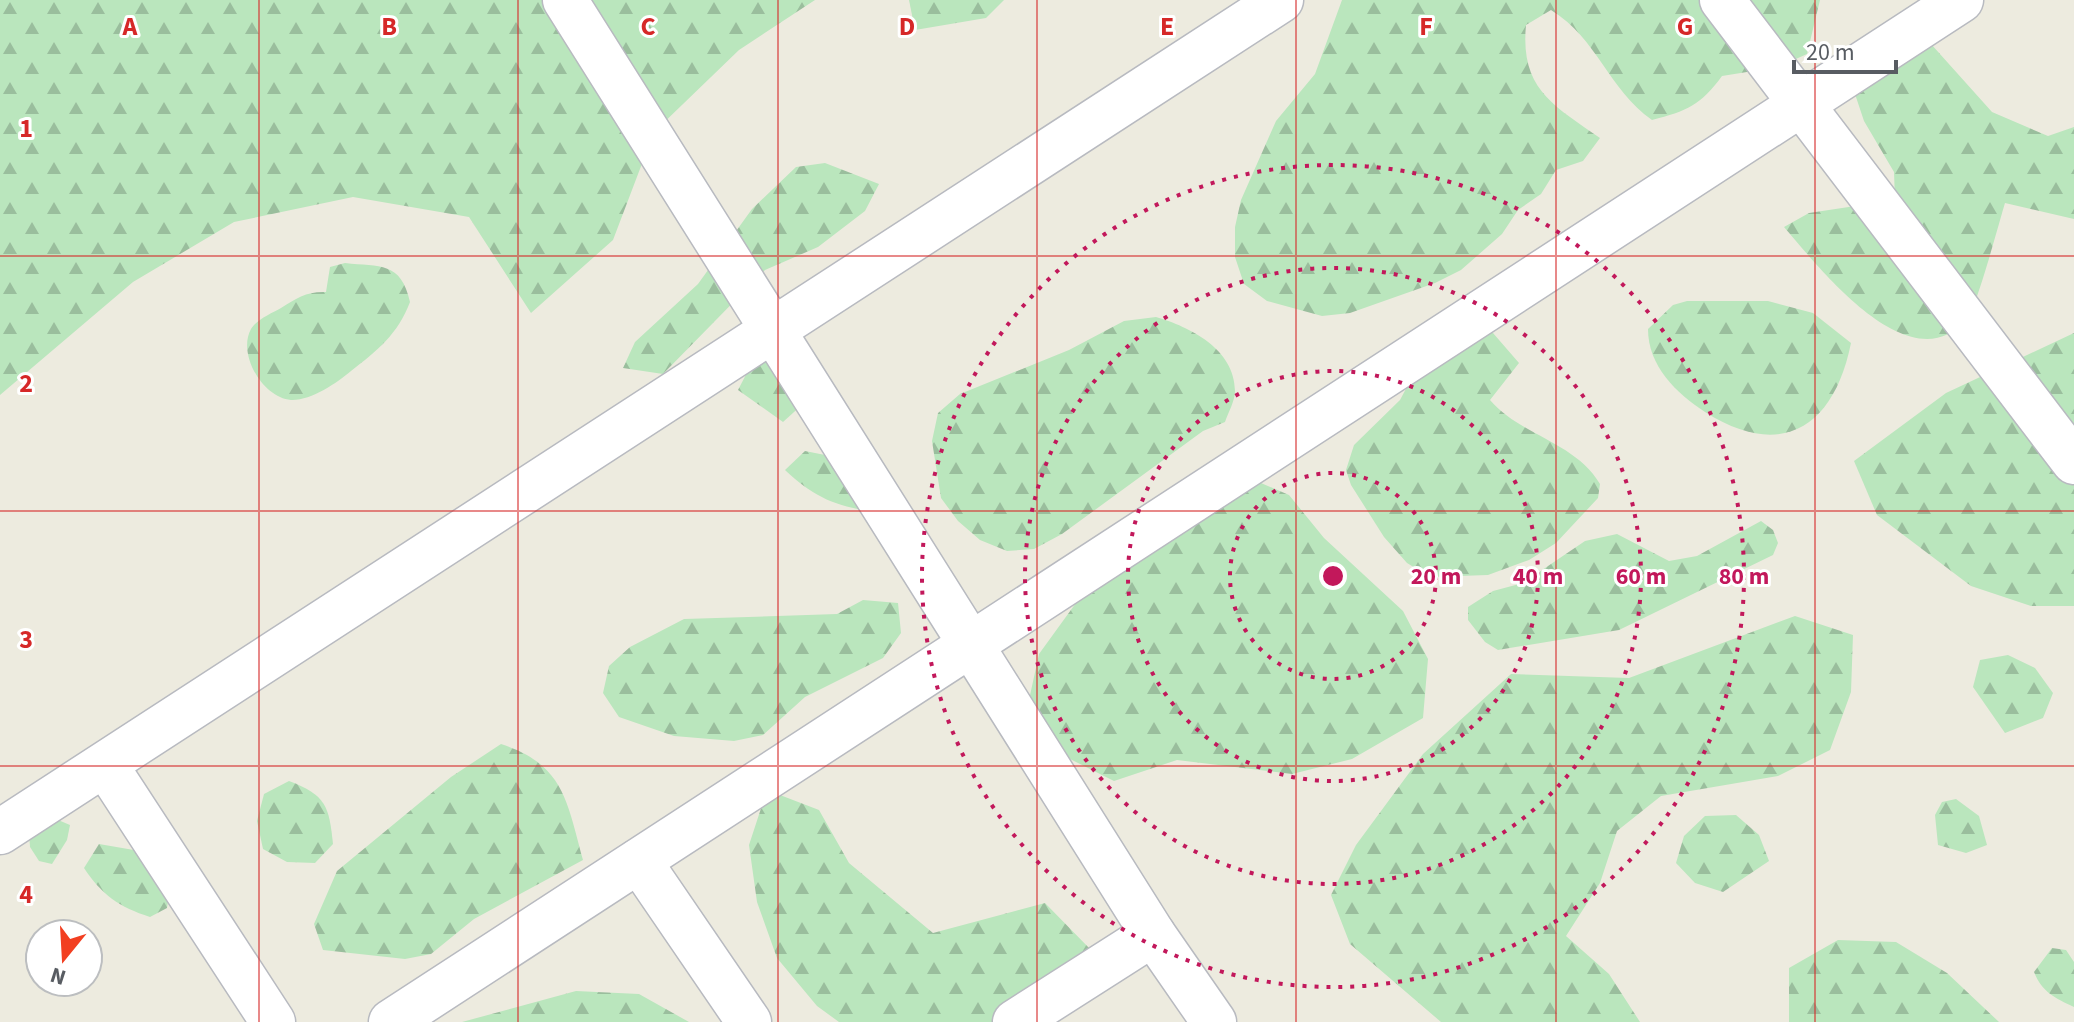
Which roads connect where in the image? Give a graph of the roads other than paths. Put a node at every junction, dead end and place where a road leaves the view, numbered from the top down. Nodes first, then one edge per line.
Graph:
1 (565, 0) edge
2 (1281, 0) edge
3 (1722, 0) edge
4 (1961, 0) edge
5 (1802, 104) junction
6 (773, 331) junction
7 (2074, 462) edge
8 (970, 645) junction
9 (106, 766) junction
10 (0, 832) edge
11 (639, 861) junction
12 (1153, 934) junction
13 (273, 1022) edge
14 (391, 1022) edge
15 (749, 1022) edge
16 (1015, 1022) edge
17 (1214, 1022) edge

1 - 6 street
2 - 6 street
3 - 5 street
4 - 5 street
5 - 7 street
5 - 8 street
6 - 8 street
6 - 9 street
8 - 11 street
8 - 12 street
9 - 10 street
9 - 13 street
11 - 14 street
11 - 15 street
12 - 16 street
12 - 17 street

